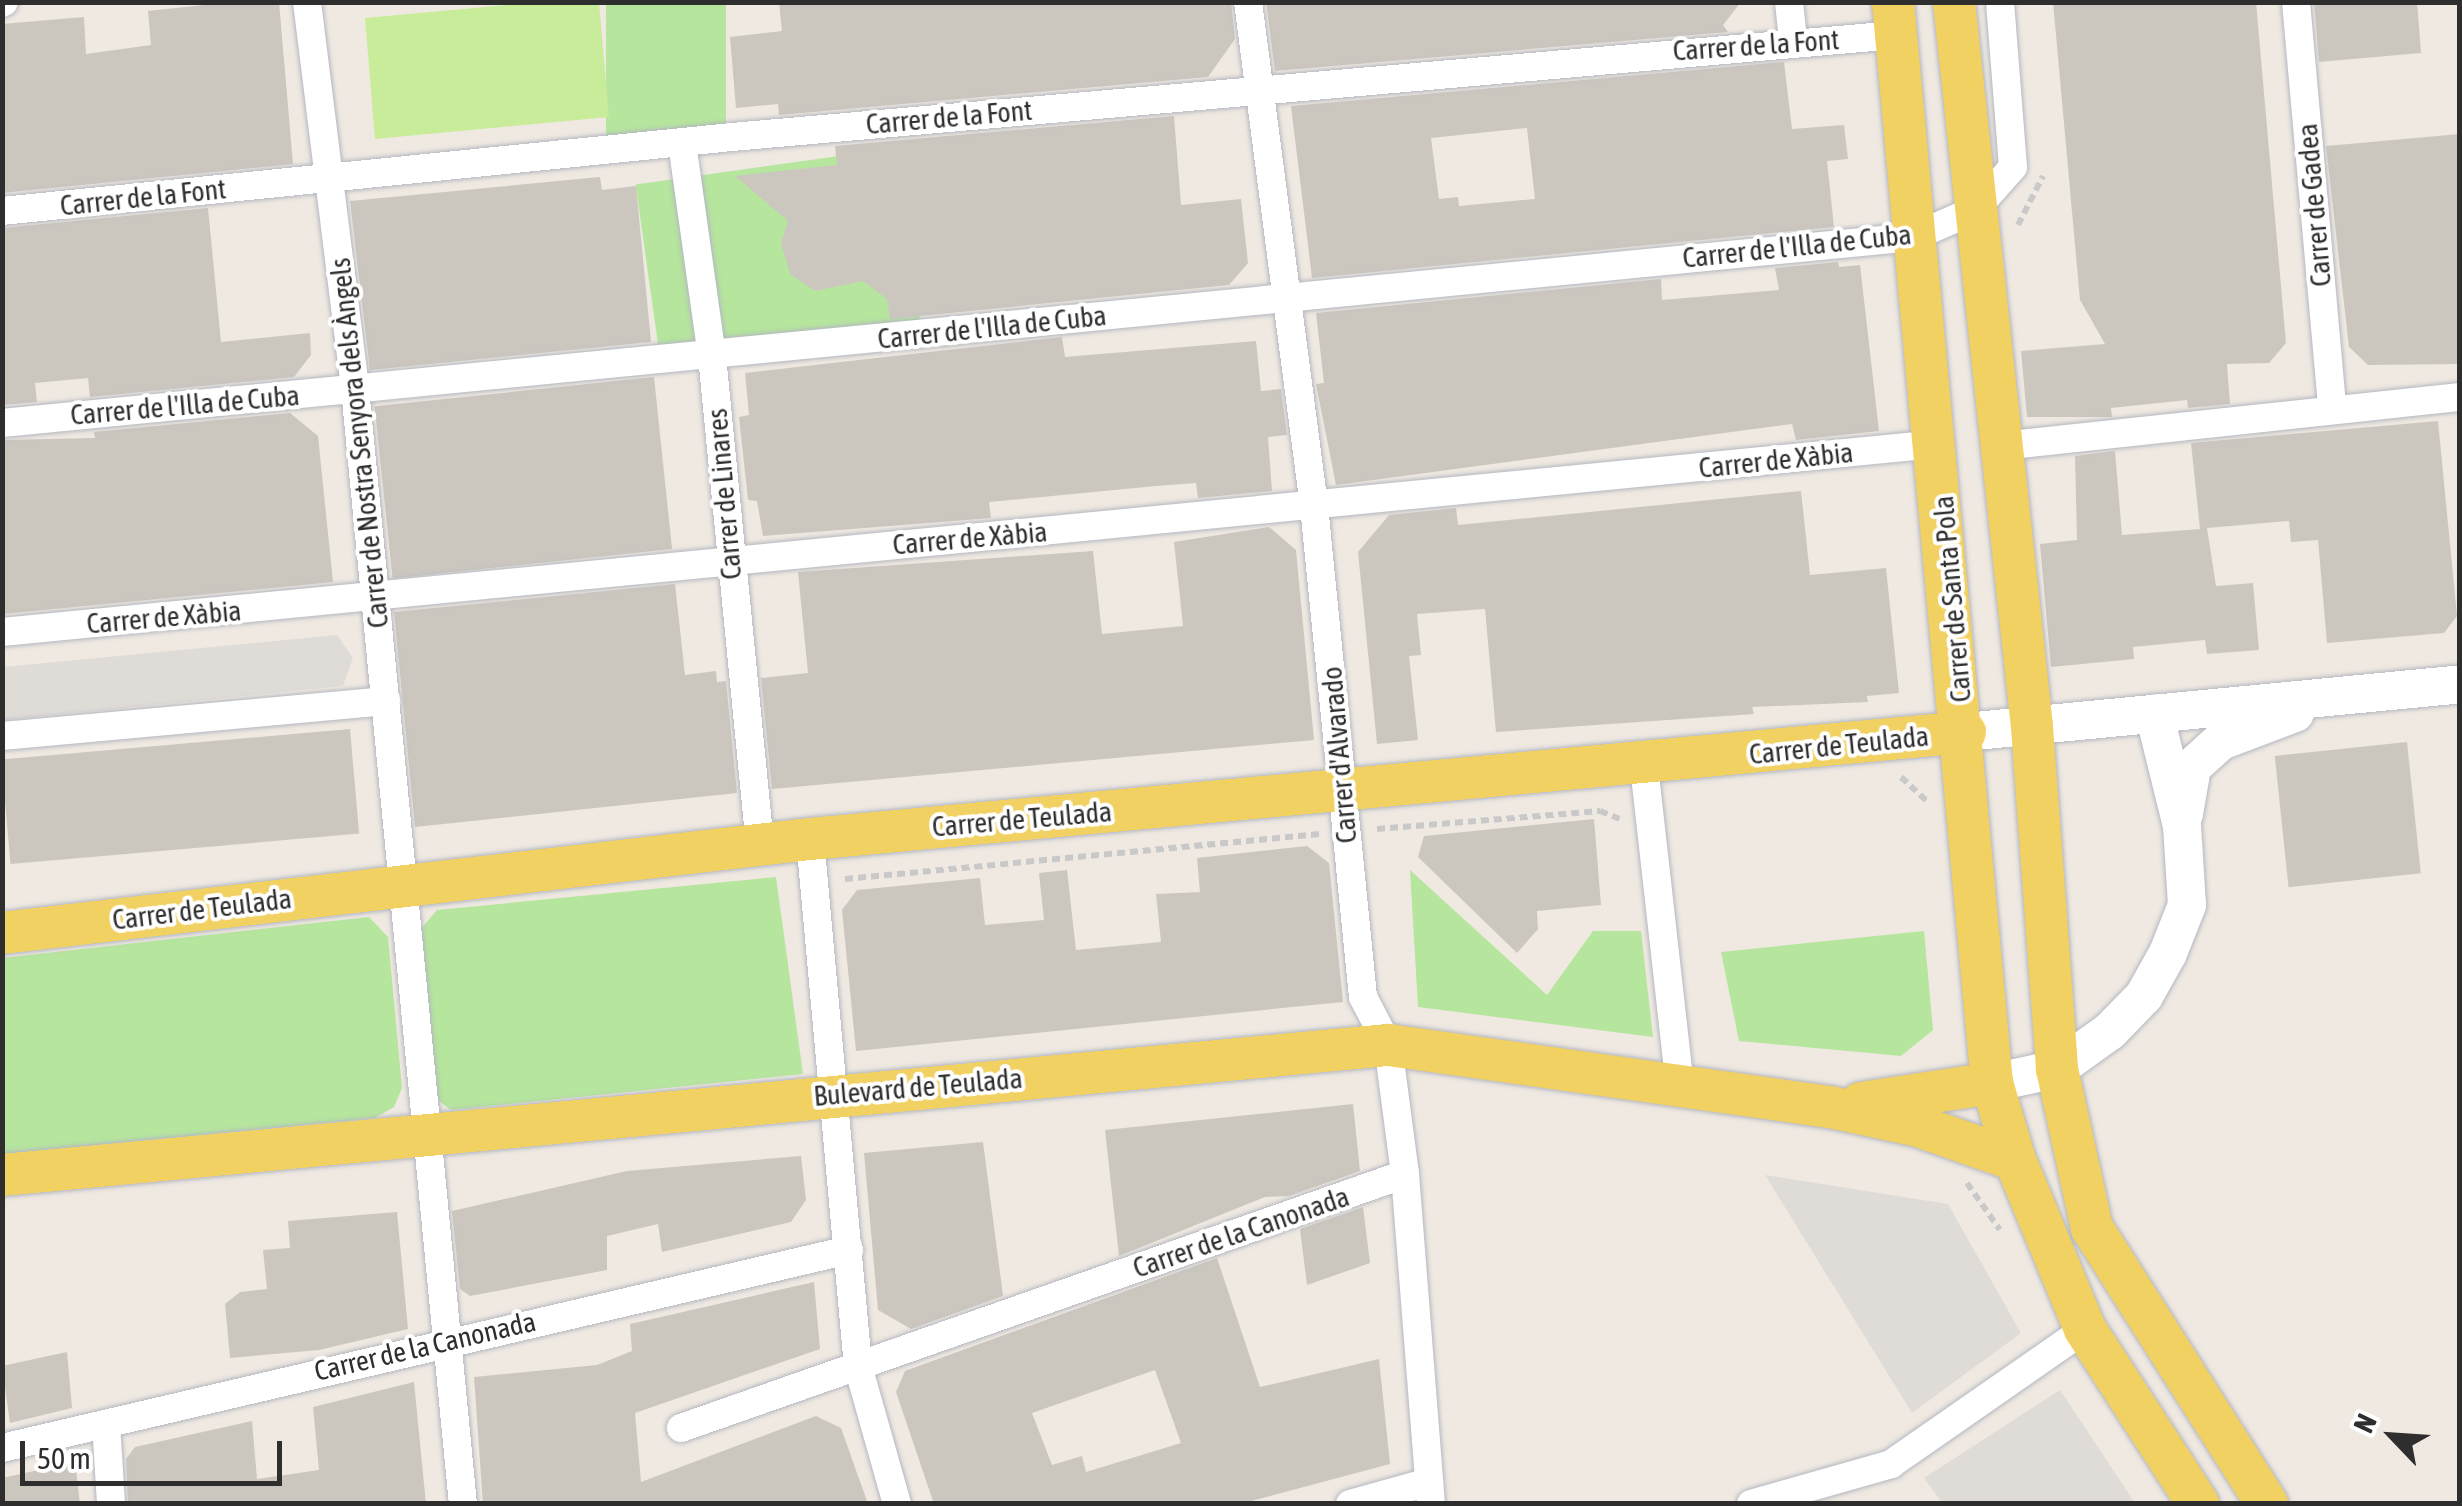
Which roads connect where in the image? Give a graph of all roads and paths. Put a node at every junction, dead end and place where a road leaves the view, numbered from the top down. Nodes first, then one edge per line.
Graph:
1 (307, 2) edge
2 (1248, 2) edge
3 (1789, 2) edge
4 (1954, 2) edge
5 (2000, 2) edge
6 (2296, 2) edge
7 (1895, 19) edge
8 (1793, 40) junction
9 (1260, 88) junction
10 (682, 143) junction
11 (330, 178) junction
12 (2, 210) edge
13 (1976, 210) junction
14 (1913, 237) junction
15 (1284, 297) junction
16 (712, 356) junction
17 (355, 389) junction
18 (2460, 397) edge
19 (2332, 407) junction
20 (2, 423) edge
21 (1938, 444) junction
22 (2002, 446) junction
23 (1314, 506) junction
24 (729, 561) junction
25 (374, 597) junction
26 (2, 632) edge
27 (2460, 684) edge
28 (2340, 697) junction
29 (386, 701) junction
30 (2154, 713) junction
31 (2032, 726) junction
32 (1964, 732) junction
33 (2, 736) edge
34 (1644, 766) junction
35 (1891, 772) dead end
36 (1345, 788) junction
37 (1931, 820) dead end
38 (1651, 826) junction
39 (2182, 826) junction
40 (1346, 832) junction
41 (810, 839) junction
42 (760, 846) junction
43 (813, 882) junction
44 (401, 886) junction
45 (2, 933) edge
46 (1388, 1045) junction
47 (2058, 1069) junction
48 (1992, 1083) junction
49 (1680, 1084) junction
50 (834, 1095) junction
51 (1830, 1107) junction
52 (422, 1136) junction
53 (2014, 1160) junction
54 (1405, 1174) junction
55 (2, 1175) edge
56 (849, 1250) junction
57 (2085, 1330) junction
58 (446, 1340) junction
59 (858, 1366) junction
60 (106, 1424) junction
61 (682, 1428) dead end
62 (2, 1448) edge
63 (1430, 1493) edge
64 (111, 1504) edge
65 (463, 1504) edge
66 (897, 1504) edge
67 (1350, 1504) edge
68 (1751, 1504) edge
69 (2198, 1504) edge
70 (2267, 1504) edge

1 - 11 street, Carrer de Nostra Senyora dels Àngels
2 - 9 street, Carrer d'Alvarado
3 - 8 street
4 - 13 main road
5 - 13 street
6 - 19 street, Carrer de Gadea
7 - 8 street, Carrer de la Font
7 - 14 main road, Carrer de Santa Pola
8 - 9 street, Carrer de la Font
9 - 10 street, Carrer de la Font
9 - 15 street, Carrer d'Alvarado
10 - 11 street, Carrer de la Font
10 - 16 street, Carrer de Linares
11 - 12 street, Carrer de la Font
11 - 17 street, Carrer de Nostra Senyora dels Àngels
13 - 14 street, Carrer de l'Illa de Cuba
13 - 22 main road
14 - 15 street, Carrer de l'Illa de Cuba
14 - 21 main road, Carrer de Santa Pola
15 - 16 street, Carrer de l'Illa de Cuba
15 - 23 street, Carrer d'Alvarado
16 - 17 street, Carrer de l'Illa de Cuba
16 - 24 street, Carrer de Linares
17 - 20 street, Carrer de l'Illa de Cuba
17 - 25 street, Carrer de Nostra Senyora dels Àngels
18 - 19 street
19 - 22 street
21 - 23 street, Carrer de Xàbia
21 - 32 main road, Carrer de Santa Pola
22 - 31 main road
23 - 24 street, Carrer de Xàbia
23 - 36 street, Carrer d'Alvarado
24 - 25 street, Carrer de Xàbia
24 - 42 street, Carrer de Linares
25 - 26 street, Carrer de Xàbia
25 - 29 street, Carrer de Nostra Senyora dels Àngels
27 - 28 street, Carrer de Teulada
28 - 30 street, Carrer de Teulada
28 - 39 street, Carrer de Teulada
29 - 33 street
29 - 44 street, Carrer de Nostra Senyora dels Àngels
30 - 31 street, Carrer de Teulada
30 - 39 street, Carrer de Teulada
31 - 32 street, Carrer de Teulada
31 - 47 main road
32 - 34 main road, Carrer de Teulada
32 - 48 main road, Carrer de Santa Pola
34 - 36 main road, Carrer de Teulada
34 - 38 street
35 - 37 path
36 - 40 street, Carrer d'Alvarado
36 - 41 main road, Carrer de Teulada
38 - 40 path
38 - 49 street
39 - 47 street, Carrer de Teulada
40 - 43 path
40 - 46 street, Carrer d'Alvarado
41 - 42 main road, Carrer de Teulada
41 - 43 street
42 - 44 main road, Carrer de Teulada
43 - 50 street
44 - 45 main road, Carrer de Teulada
44 - 52 street
46 - 49 main road, Bulevard de Teulada
46 - 50 main road, Bulevard de Teulada
46 - 54 street, Carrer d'Alvarado
47 - 48 street, Bulevard de Teulada
47 - 70 main road
48 - 51 main road, Bulevard de Teulada
48 - 53 main road, Carrer de Santa Pola
49 - 51 main road, Bulevard de Teulada
50 - 52 main road, Bulevard de Teulada
50 - 56 street
51 - 53 main road, Bulevard de Teulada
52 - 55 main road, Bulevard de Teulada
52 - 58 street
53 - 57 main road, Carrer de Santa Pola
54 - 59 street, Carrer de la Canonada
54 - 63 street, Carrer d'Alvarado
56 - 58 street, Carrer de la Canonada
56 - 59 street
57 - 68 street
57 - 69 main road, Carrer de Santa Pola
58 - 60 street, Carrer de la Canonada
58 - 65 street
59 - 61 street, Carrer de la Canonada
59 - 66 street
60 - 62 street, Carrer de la Canonada
60 - 64 street
63 - 67 street

